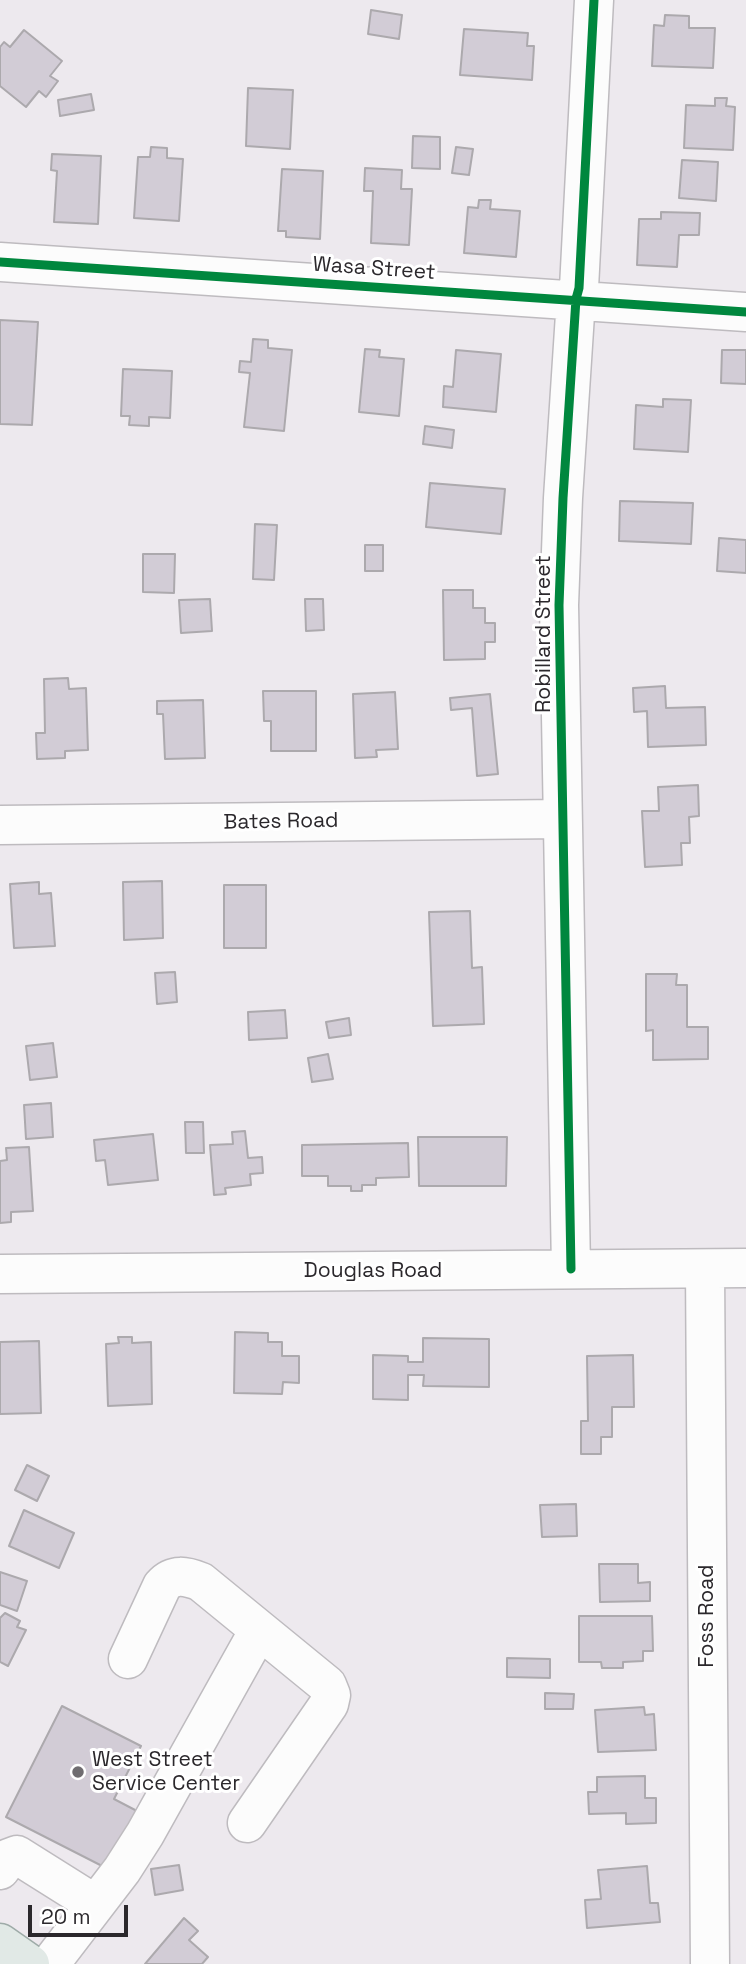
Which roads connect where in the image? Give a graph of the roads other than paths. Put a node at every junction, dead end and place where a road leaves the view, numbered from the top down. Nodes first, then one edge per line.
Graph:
1 (594, 0) edge
2 (0, 262) edge
3 (576, 299) junction
4 (746, 312) edge
5 (562, 819) junction
6 (0, 825) edge
7 (746, 1268) edge
8 (571, 1269) junction
9 (705, 1269) junction
10 (0, 1274) edge
11 (260, 1630) junction
12 (128, 1659) dead end
13 (247, 1823) dead end
14 (0, 1870) edge
15 (95, 1904) junction
16 (0, 1943) edge
17 (30, 1964) edge
18 (50, 1964) edge
19 (710, 1964) edge

1 - 3 street, Robillard Street
2 - 3 street, Wasa Street
3 - 4 street, Wasa Street
3 - 5 street, Robillard Street
5 - 6 street, Bates Road
5 - 8 street, Robillard Street
7 - 9 street, Douglas Road
8 - 9 street, Douglas Road
8 - 10 street, Douglas Road
9 - 19 street, Foss Road
11 - 12 street
11 - 13 street
11 - 15 street
14 - 15 street
15 - 18 street
16 - 17 main road

